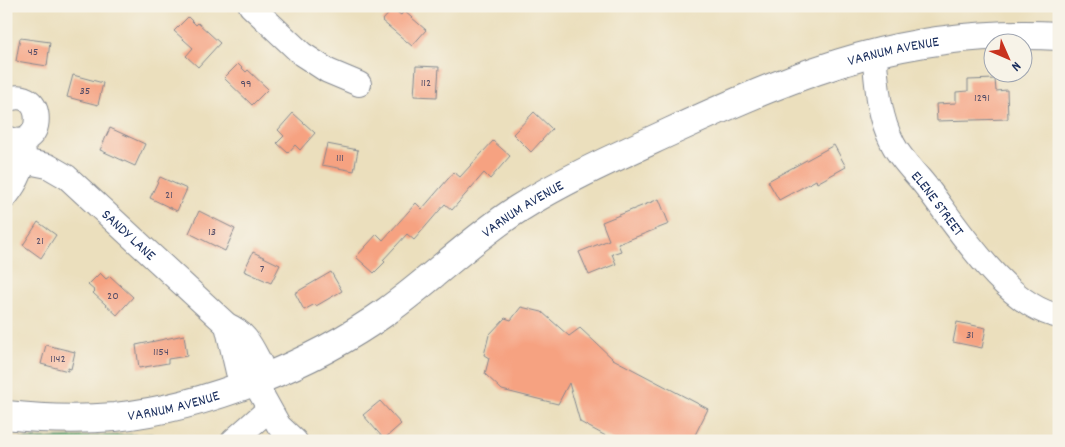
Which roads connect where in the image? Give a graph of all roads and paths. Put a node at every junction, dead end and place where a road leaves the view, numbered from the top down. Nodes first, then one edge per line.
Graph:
1 (251, 6) edge
2 (1059, 36) edge
3 (874, 52) junction
4 (359, 84) dead end
5 (6, 100) edge
6 (17, 146) edge
7 (6, 196) edge
8 (1059, 316) edge
9 (254, 381) junction
10 (268, 410) junction
11 (6, 415) edge
12 (233, 441) edge
13 (295, 441) edge

1 - 4 street
2 - 3 main road, VARNUM AVENUE
3 - 8 street, ELENE STREET
3 - 9 main road, VARNUM AVENUE
5 - 6 street
6 - 7 street
6 - 9 street, SANDY LANE
9 - 10 street
9 - 11 main road, VARNUM AVENUE
10 - 12 street
10 - 13 street

